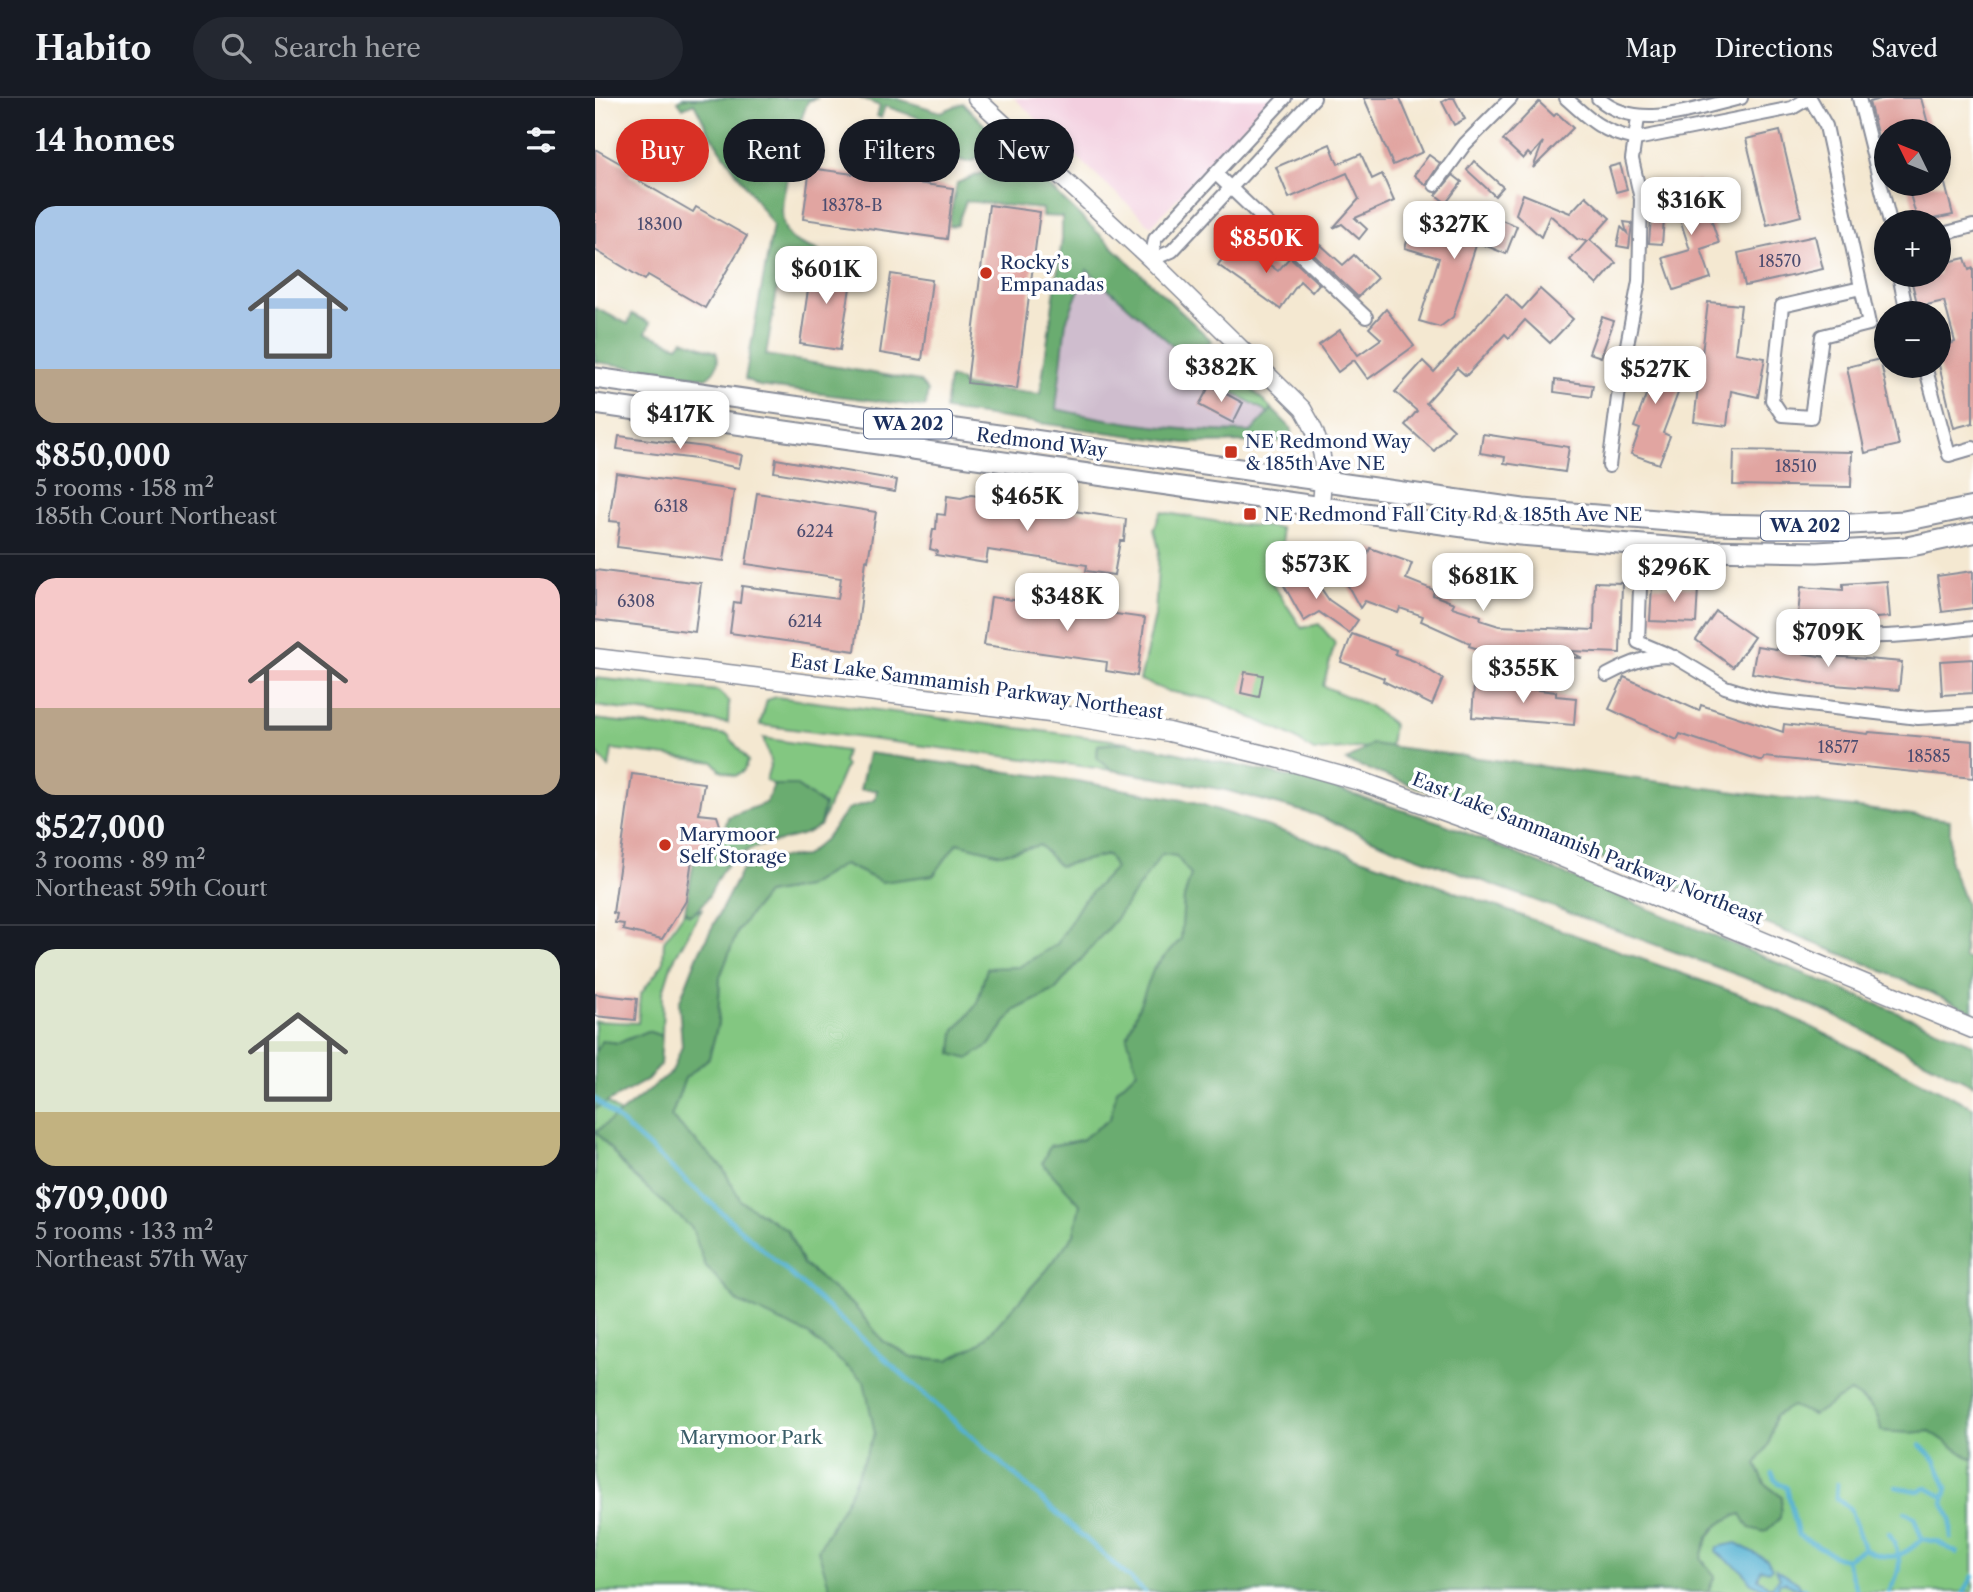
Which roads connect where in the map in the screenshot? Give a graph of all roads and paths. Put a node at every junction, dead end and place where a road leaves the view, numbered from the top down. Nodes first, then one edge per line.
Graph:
1 (976, 98) edge
2 (1286, 98) edge
3 (1314, 98) edge
4 (1511, 98) edge
5 (1566, 98) edge
6 (1598, 98) edge
7 (1741, 98) edge
8 (1809, 98) edge
9 (1859, 98) edge
10 (1638, 118) junction
11 (1636, 139) junction
12 (1216, 174) junction
13 (1435, 185) dead end
14 (1230, 188) junction
15 (1886, 210) edge
16 (1973, 226) edge
17 (1951, 232) edge
18 (1150, 260) junction
19 (1861, 288) junction
20 (1366, 317) dead end
21 (595, 378) edge
22 (1928, 378) edge
23 (595, 404) edge
24 (1973, 448) edge
25 (1609, 466) dead end
26 (1324, 479) junction
27 (1321, 504) junction
28 (1973, 507) edge
29 (1973, 533) edge
30 (1640, 588) dead end
31 (1973, 628) edge
32 (1799, 632) dead end
33 (1675, 657) junction
34 (595, 658) edge
35 (1607, 676) dead end
36 (1973, 715) edge
37 (1973, 1029) edge

1 - 18 street
2 - 12 street
3 - 14 street
4 - 13 street
5 - 11 street
6 - 10 street
7 - 10 street
8 - 11 street
8 - 19 street
9 - 15 street
10 - 11 street
11 - 25 street
12 - 14 street
12 - 18 street
14 - 18 street
14 - 20 street
16 - 17 street
18 - 26 street
19 - 19 street
21 - 26 main road, Redmond Way / WA 202
22 - 24 street
23 - 27 main road, Redmond Way / WA 202
26 - 27 street
26 - 28 main road, WA 202
27 - 29 main road, WA 202
30 - 33 street
31 - 32 street
33 - 35 street
33 - 36 street
34 - 37 main road, East Lake Sammamish Parkway Northeast

